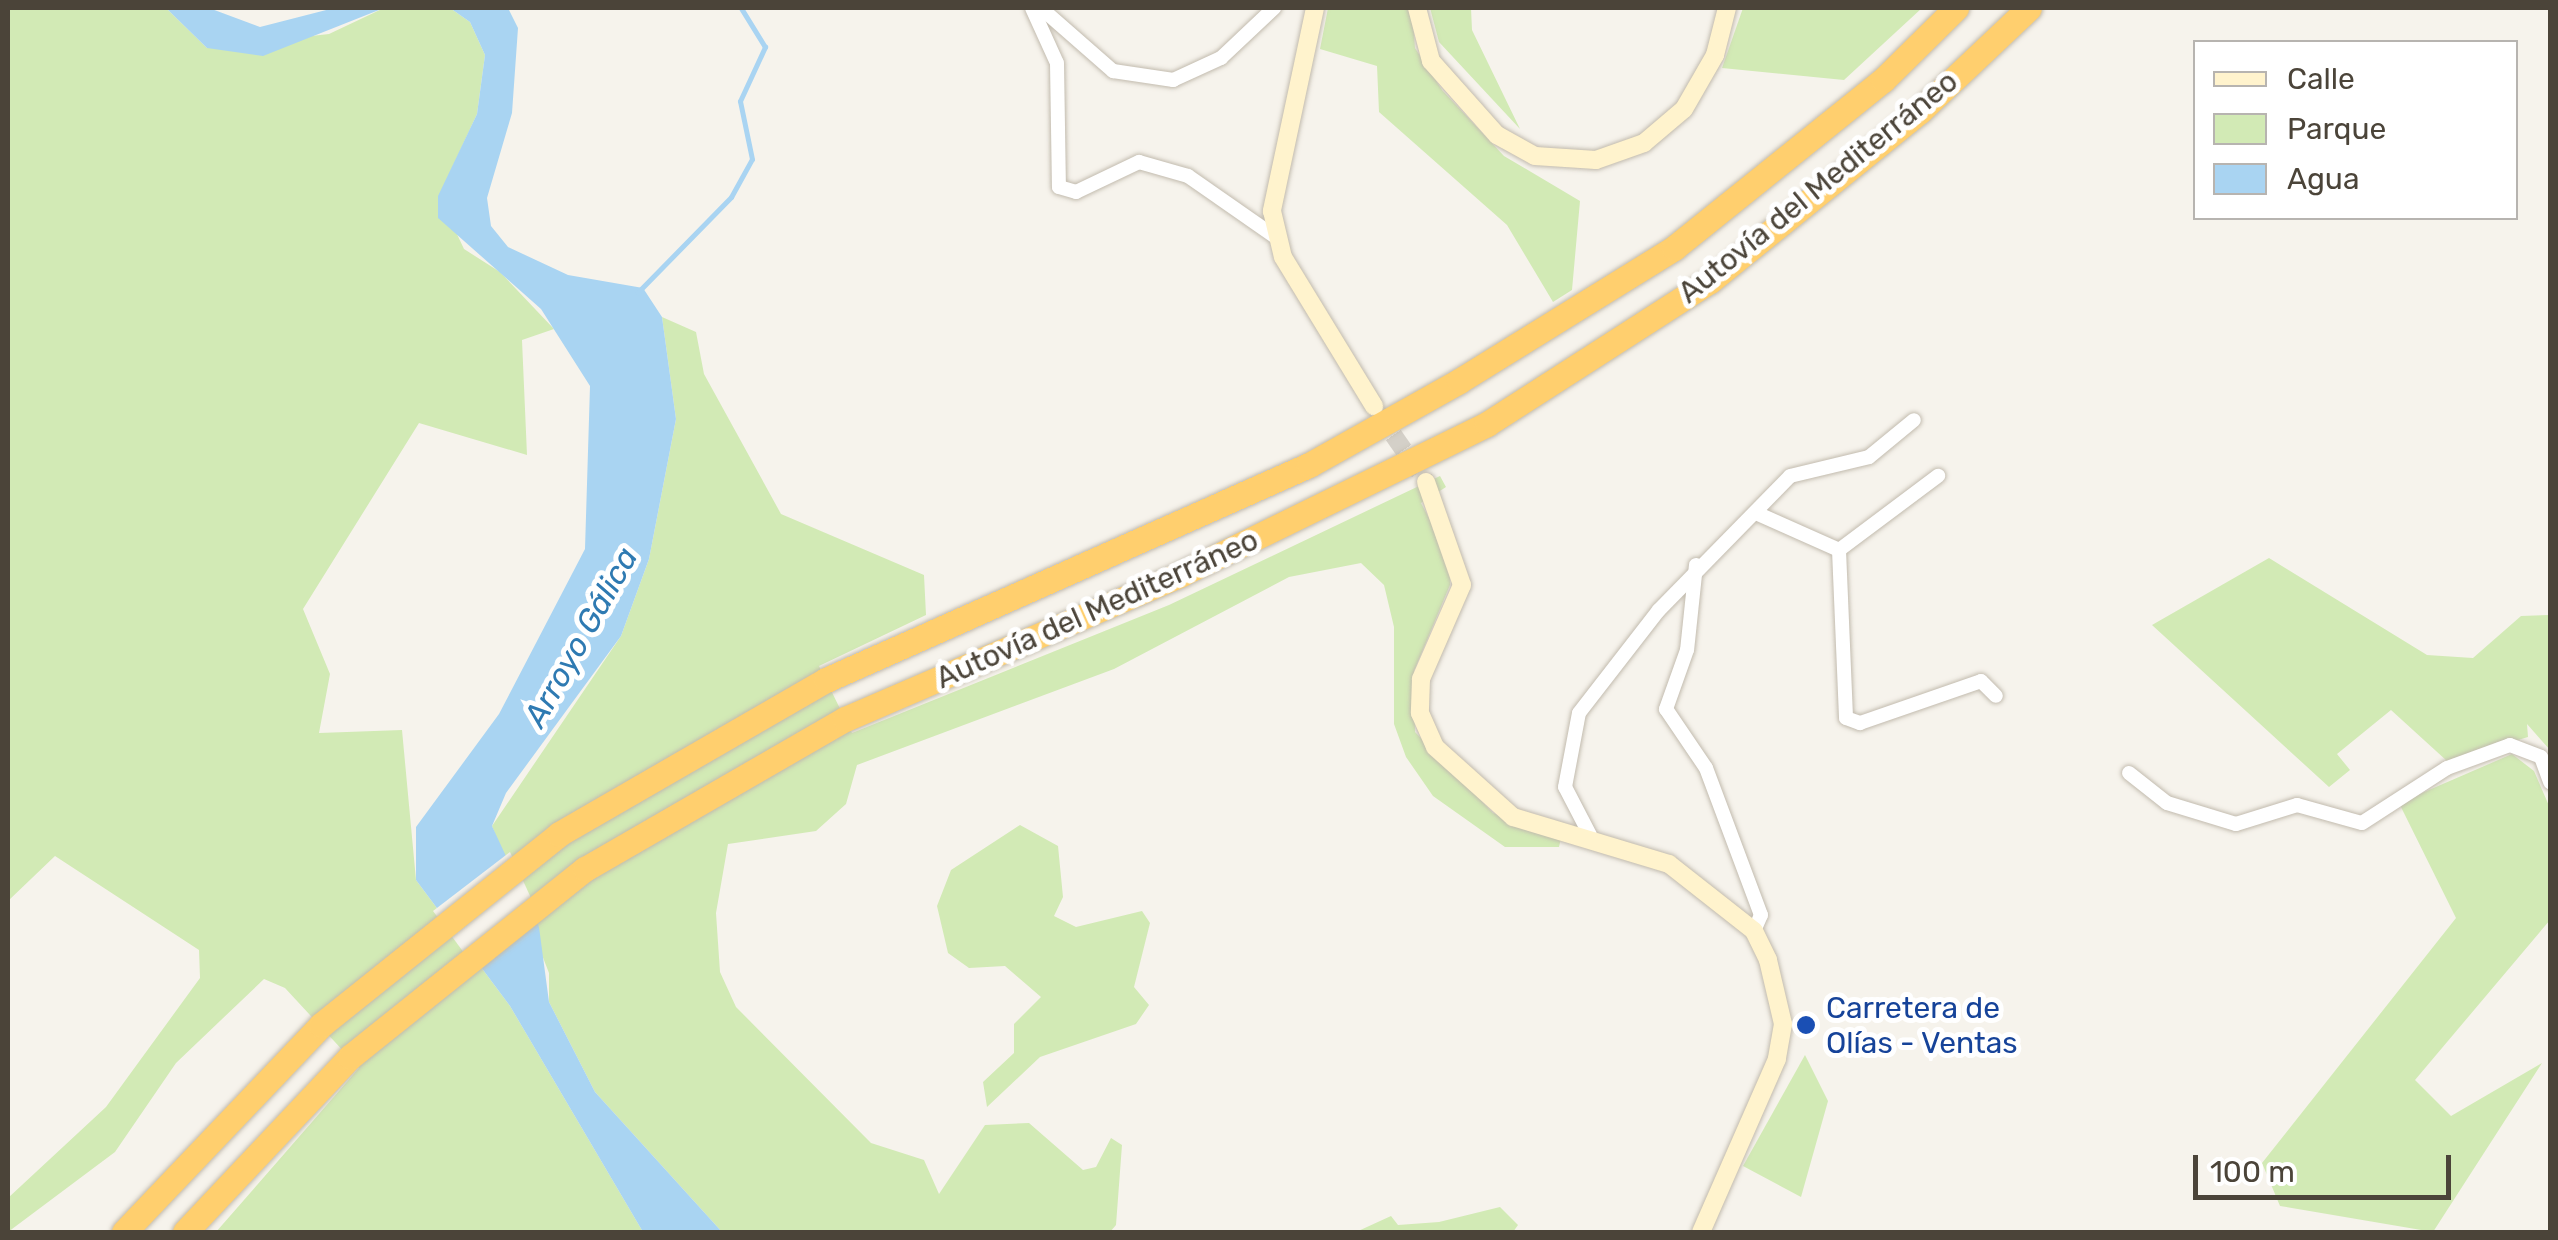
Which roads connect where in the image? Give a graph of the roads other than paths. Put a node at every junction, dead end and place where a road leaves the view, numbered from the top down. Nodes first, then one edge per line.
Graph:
1 (1032, 8) edge
2 (1041, 8) edge
3 (1274, 8) edge
4 (1315, 8) edge
5 (1417, 8) edge
6 (1727, 8) edge
7 (1956, 8) edge
8 (2029, 8) edge
9 (1277, 238) junction
10 (1374, 406) tunnel mouth
11 (1914, 420) dead end
12 (1938, 476) dead end
13 (1426, 482) tunnel mouth
14 (1756, 513) junction
15 (1839, 550) junction
16 (1696, 565) junction
17 (1996, 696) dead end
18 (2129, 772) dead end
19 (2550, 782) edge
20 (1590, 834) junction
21 (1754, 931) junction
22 (124, 1232) edge
23 (185, 1232) edge
24 (1700, 1232) edge

1 - 9 street
2 - 3 street
4 - 9 main road
5 - 6 main road
7 - 22 highway, Autovía del Mediterráneo
8 - 23 highway, Autovía del Mediterráneo
9 - 10 main road
11 - 14 street
12 - 15 street
13 - 20 main road
14 - 15 street
14 - 16 street
15 - 17 street
16 - 20 street
16 - 21 street
18 - 19 street
20 - 21 main road
21 - 24 main road

